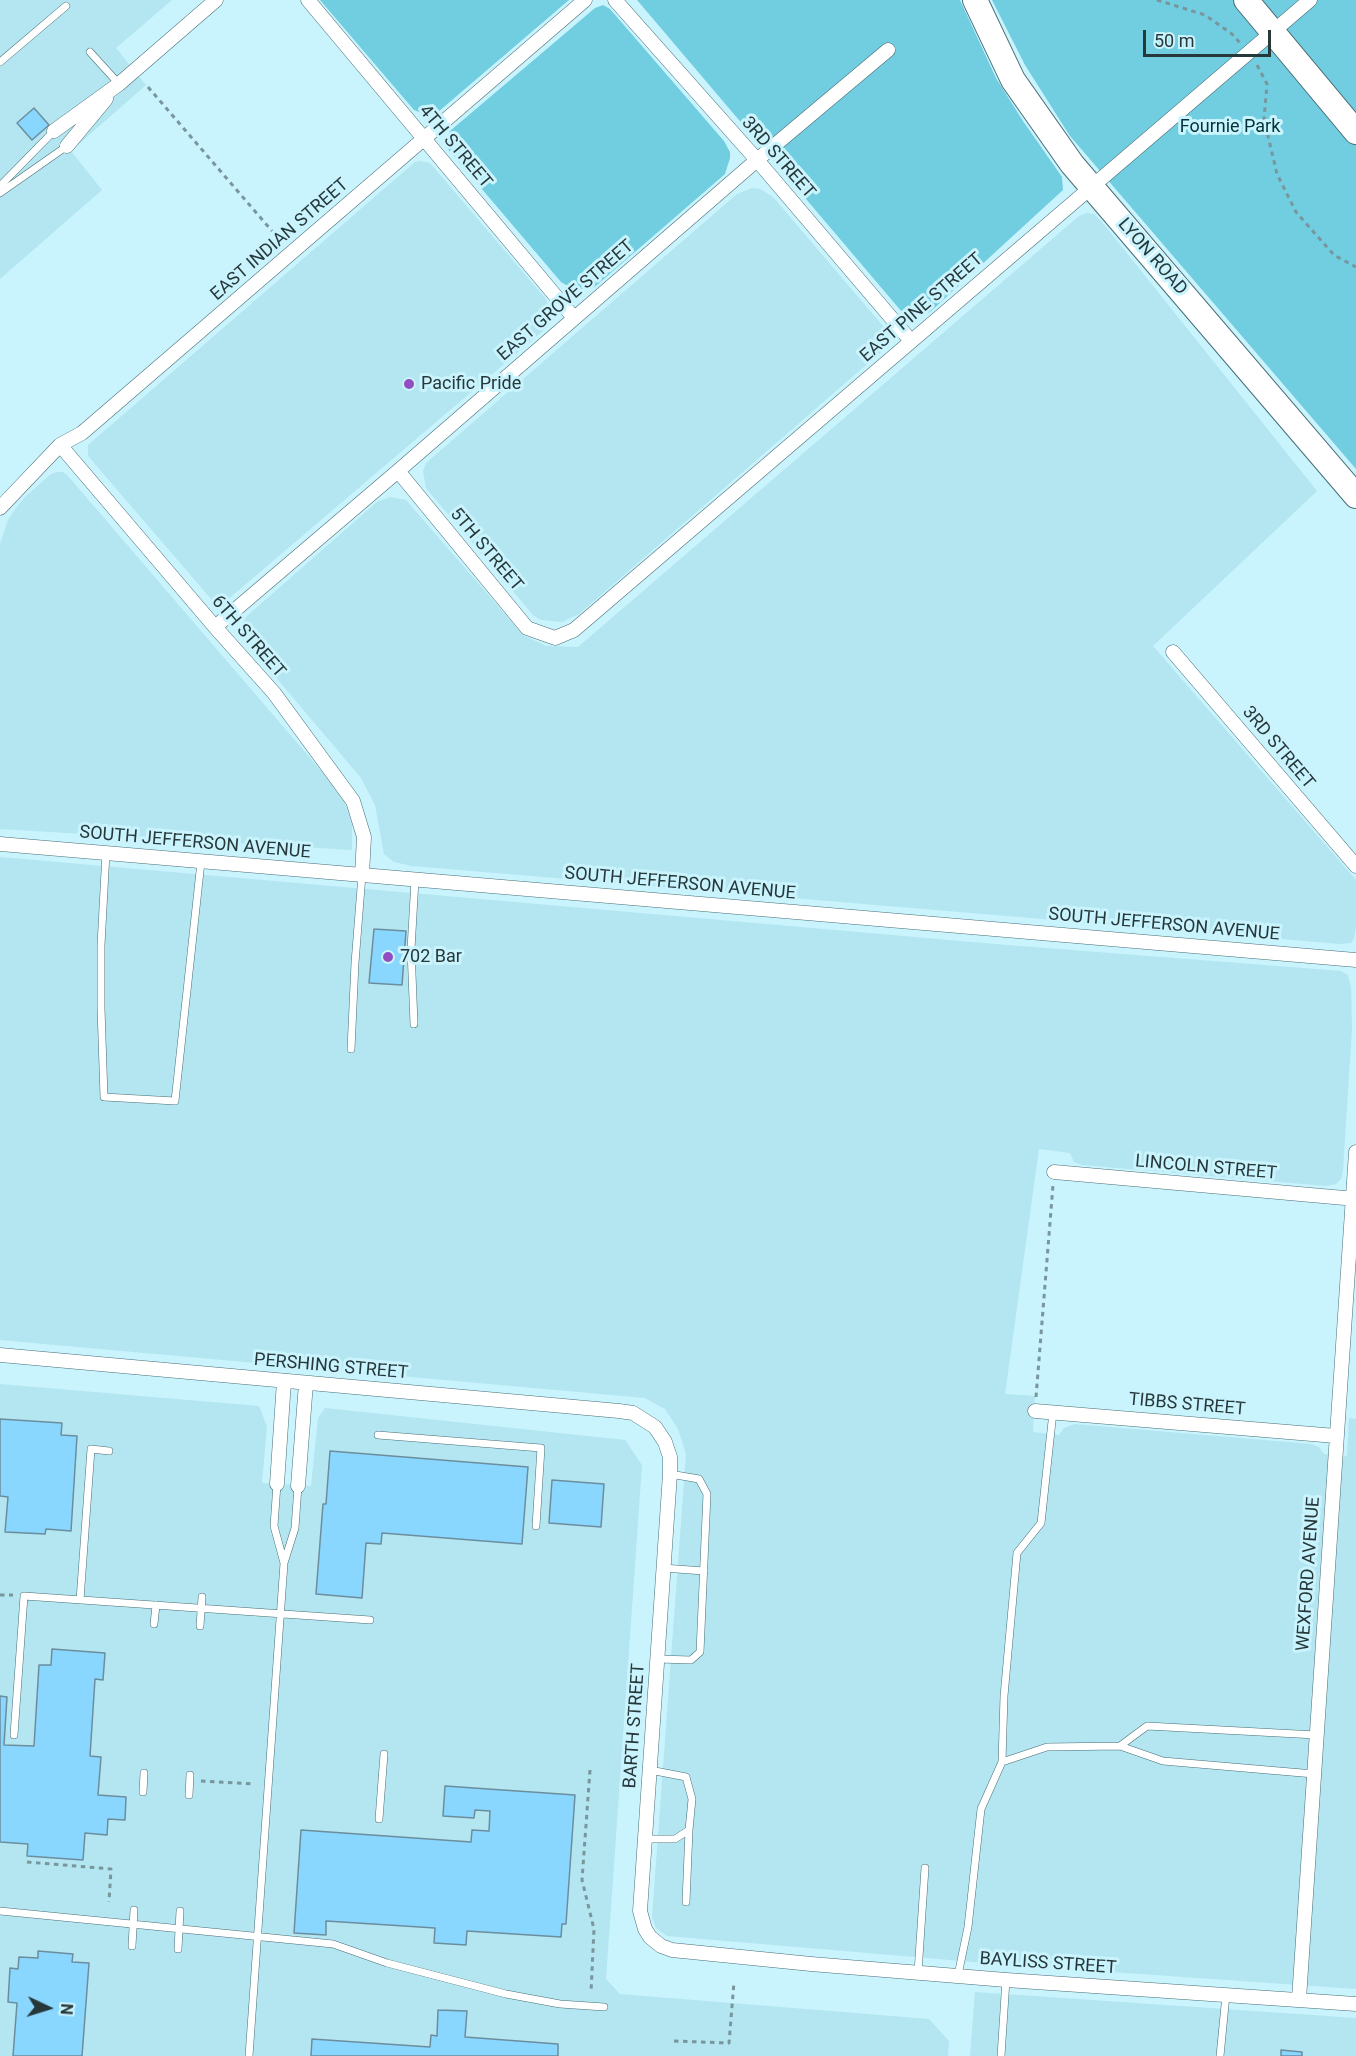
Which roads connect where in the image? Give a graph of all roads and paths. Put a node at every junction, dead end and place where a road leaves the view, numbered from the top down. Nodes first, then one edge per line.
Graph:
1 (216, 0) edge
2 (308, 0) edge
3 (585, 0) edge
4 (615, 0) edge
5 (975, 0) edge
6 (1156, 0) edge
7 (1246, 0) edge
8 (1310, 0) edge
9 (66, 6) dead end
10 (1272, 33) junction
11 (888, 50) dead end
12 (90, 52) dead end
13 (1247, 52) junction
14 (0, 62) edge
15 (118, 84) junction
16 (148, 87) dead end
17 (54, 131) joint
18 (1356, 132) edge
19 (426, 139) junction
20 (67, 146) joint
21 (757, 160) junction
22 (0, 186) edge
23 (1091, 186) junction
24 (0, 194) edge
25 (272, 231) dead end
26 (1356, 267) edge
27 (574, 318) junction
28 (911, 341) junction
29 (60, 444) junction
30 (398, 471) junction
31 (1356, 496) edge
32 (0, 508) edge
33 (215, 627) junction
34 (555, 638) joint
35 (1173, 652) dead end
36 (0, 844) edge
37 (106, 853) junction
38 (201, 861) junction
39 (1356, 866) edge
40 (362, 875) junction
41 (415, 880) junction
42 (1356, 960) edge
43 (414, 1024) dead end
44 (351, 1048) dead end
45 (1356, 1152) edge
46 (1054, 1172) joint
47 (1355, 1199) edge
48 (0, 1355) edge
49 (284, 1381) junction
50 (306, 1383) junction
51 (1035, 1410) joint
52 (1053, 1412) junction
53 (655, 1427) joint
54 (378, 1435) dead end
55 (1336, 1436) junction
56 (109, 1451) dead end
57 (670, 1474) junction
58 (277, 1484) joint
59 (298, 1486) joint
60 (536, 1526) dead end
61 (284, 1563) junction
62 (663, 1568) junction
63 (704, 1571) junction
64 (202, 1597) dead end
65 (80, 1600) junction
66 (156, 1605) junction
67 (201, 1608) junction
68 (281, 1614) junction
69 (370, 1620) dead end
70 (154, 1624) dead end
71 (200, 1626) dead end
72 (657, 1659) junction
73 (14, 1734) dead end
74 (1316, 1735) junction
75 (1120, 1746) junction
76 (384, 1754) dead end
77 (1002, 1762) junction
78 (590, 1770) dead end
79 (650, 1770) junction
80 (144, 1773) dead end
81 (1314, 1774) junction
82 (190, 1775) dead end
83 (201, 1781) dead end
84 (254, 1784) dead end
85 (143, 1792) dead end
86 (189, 1795) dead end
87 (379, 1819) dead end
88 (689, 1830) junction
89 (645, 1839) junction
90 (27, 1862) dead end
91 (925, 1868) dead end
92 (109, 1902) dead end
93 (686, 1902) dead end
94 (134, 1910) dead end
95 (0, 1911) edge
96 (180, 1911) dead end
97 (133, 1925) junction
98 (179, 1930) junction
99 (257, 1938) junction
100 (132, 1946) dead end
101 (178, 1949) dead end
102 (738, 1957) joint
103 (918, 1972) junction
104 (958, 1976) junction
105 (1006, 1980) junction
106 (734, 1982) dead end
107 (591, 1992) dead end
108 (1226, 1995) junction
109 (1299, 2000) junction
110 (1356, 2004) edge
111 (604, 2007) dead end
112 (674, 2041) dead end
113 (249, 2056) edge
114 (1001, 2056) edge
115 (1220, 2056) edge

1 - 15 street
2 - 19 street, 4TH STREET
3 - 19 street, EAST INDIAN STREET
4 - 21 street, 3RD STREET
5 - 23 highway, LYON ROAD
6 - 13 path
7 - 10 highway
8 - 10 street, EAST PINE STREET
9 - 14 lane
10 - 13 street, EAST PINE STREET
10 - 18 highway
11 - 21 street, EAST GROVE STREET
12 - 15 lane
13 - 23 street, EAST PINE STREET
13 - 26 path
15 - 17 street
15 - 20 street
16 - 25 path
17 - 22 lane
19 - 27 street, 4TH STREET
19 - 29 street, EAST INDIAN STREET
20 - 24 lane
21 - 27 street, EAST GROVE STREET
21 - 28 street, 3RD STREET
23 - 28 street, EAST PINE STREET
23 - 31 highway, LYON ROAD
27 - 30 street, EAST GROVE STREET
28 - 34 street, EAST PINE STREET
29 - 32 street, EAST INDIAN STREET
29 - 33 street, 6TH STREET
30 - 33 street, EAST GROVE STREET
30 - 34 street, 5TH STREET
33 - 40 street, 6TH STREET
35 - 39 street, 3RD STREET
36 - 37 street, SOUTH JEFFERSON AVENUE
37 - 38 street, SOUTH JEFFERSON AVENUE
37 - 38 lane
38 - 40 street, SOUTH JEFFERSON AVENUE
40 - 41 street, SOUTH JEFFERSON AVENUE
40 - 44 lane
41 - 42 street, SOUTH JEFFERSON AVENUE
41 - 43 lane
45 - 47 street, WEXFORD AVENUE
46 - 47 street, LINCOLN STREET
46 - 51 path
47 - 55 street, WEXFORD AVENUE
48 - 49 street, PERSHING STREET
49 - 50 street, PERSHING STREET
49 - 58 street
50 - 53 street, PERSHING STREET
50 - 59 street
51 - 52 street, TIBBS STREET
52 - 55 street, TIBBS STREET
52 - 77 lane
53 - 57 street, BARTH STREET
54 - 60 lane
55 - 74 street, WEXFORD AVENUE
56 - 65 lane
57 - 62 street, BARTH STREET
57 - 63 lane
58 - 61 lane
59 - 61 lane
61 - 68 lane
62 - 63 lane
62 - 72 street, BARTH STREET
63 - 72 lane
64 - 67 lane
65 - 66 lane
65 - 73 lane
66 - 67 lane
66 - 70 lane
67 - 68 lane
67 - 71 lane
68 - 69 lane
68 - 99 lane
72 - 79 street, BARTH STREET
74 - 75 lane
74 - 81 street, WEXFORD AVENUE
75 - 77 lane
75 - 81 lane
76 - 87 lane
77 - 104 lane
78 - 107 path
79 - 88 lane
79 - 89 street, BARTH STREET
80 - 85 lane
81 - 109 street, WEXFORD AVENUE
82 - 86 lane
83 - 84 path
88 - 89 lane
88 - 93 lane
89 - 102 street, BARTH STREET
90 - 92 path
91 - 103 lane
94 - 97 lane
95 - 97 lane
96 - 98 lane
97 - 98 lane
97 - 100 lane
98 - 99 lane
98 - 101 lane
99 - 111 lane
99 - 113 lane
102 - 103 street, BAYLISS STREET
103 - 104 street, BAYLISS STREET
104 - 105 street, BAYLISS STREET
105 - 108 street, BAYLISS STREET
105 - 114 lane
106 - 112 path
108 - 109 street, BAYLISS STREET
108 - 115 lane
109 - 110 street, BAYLISS STREET

